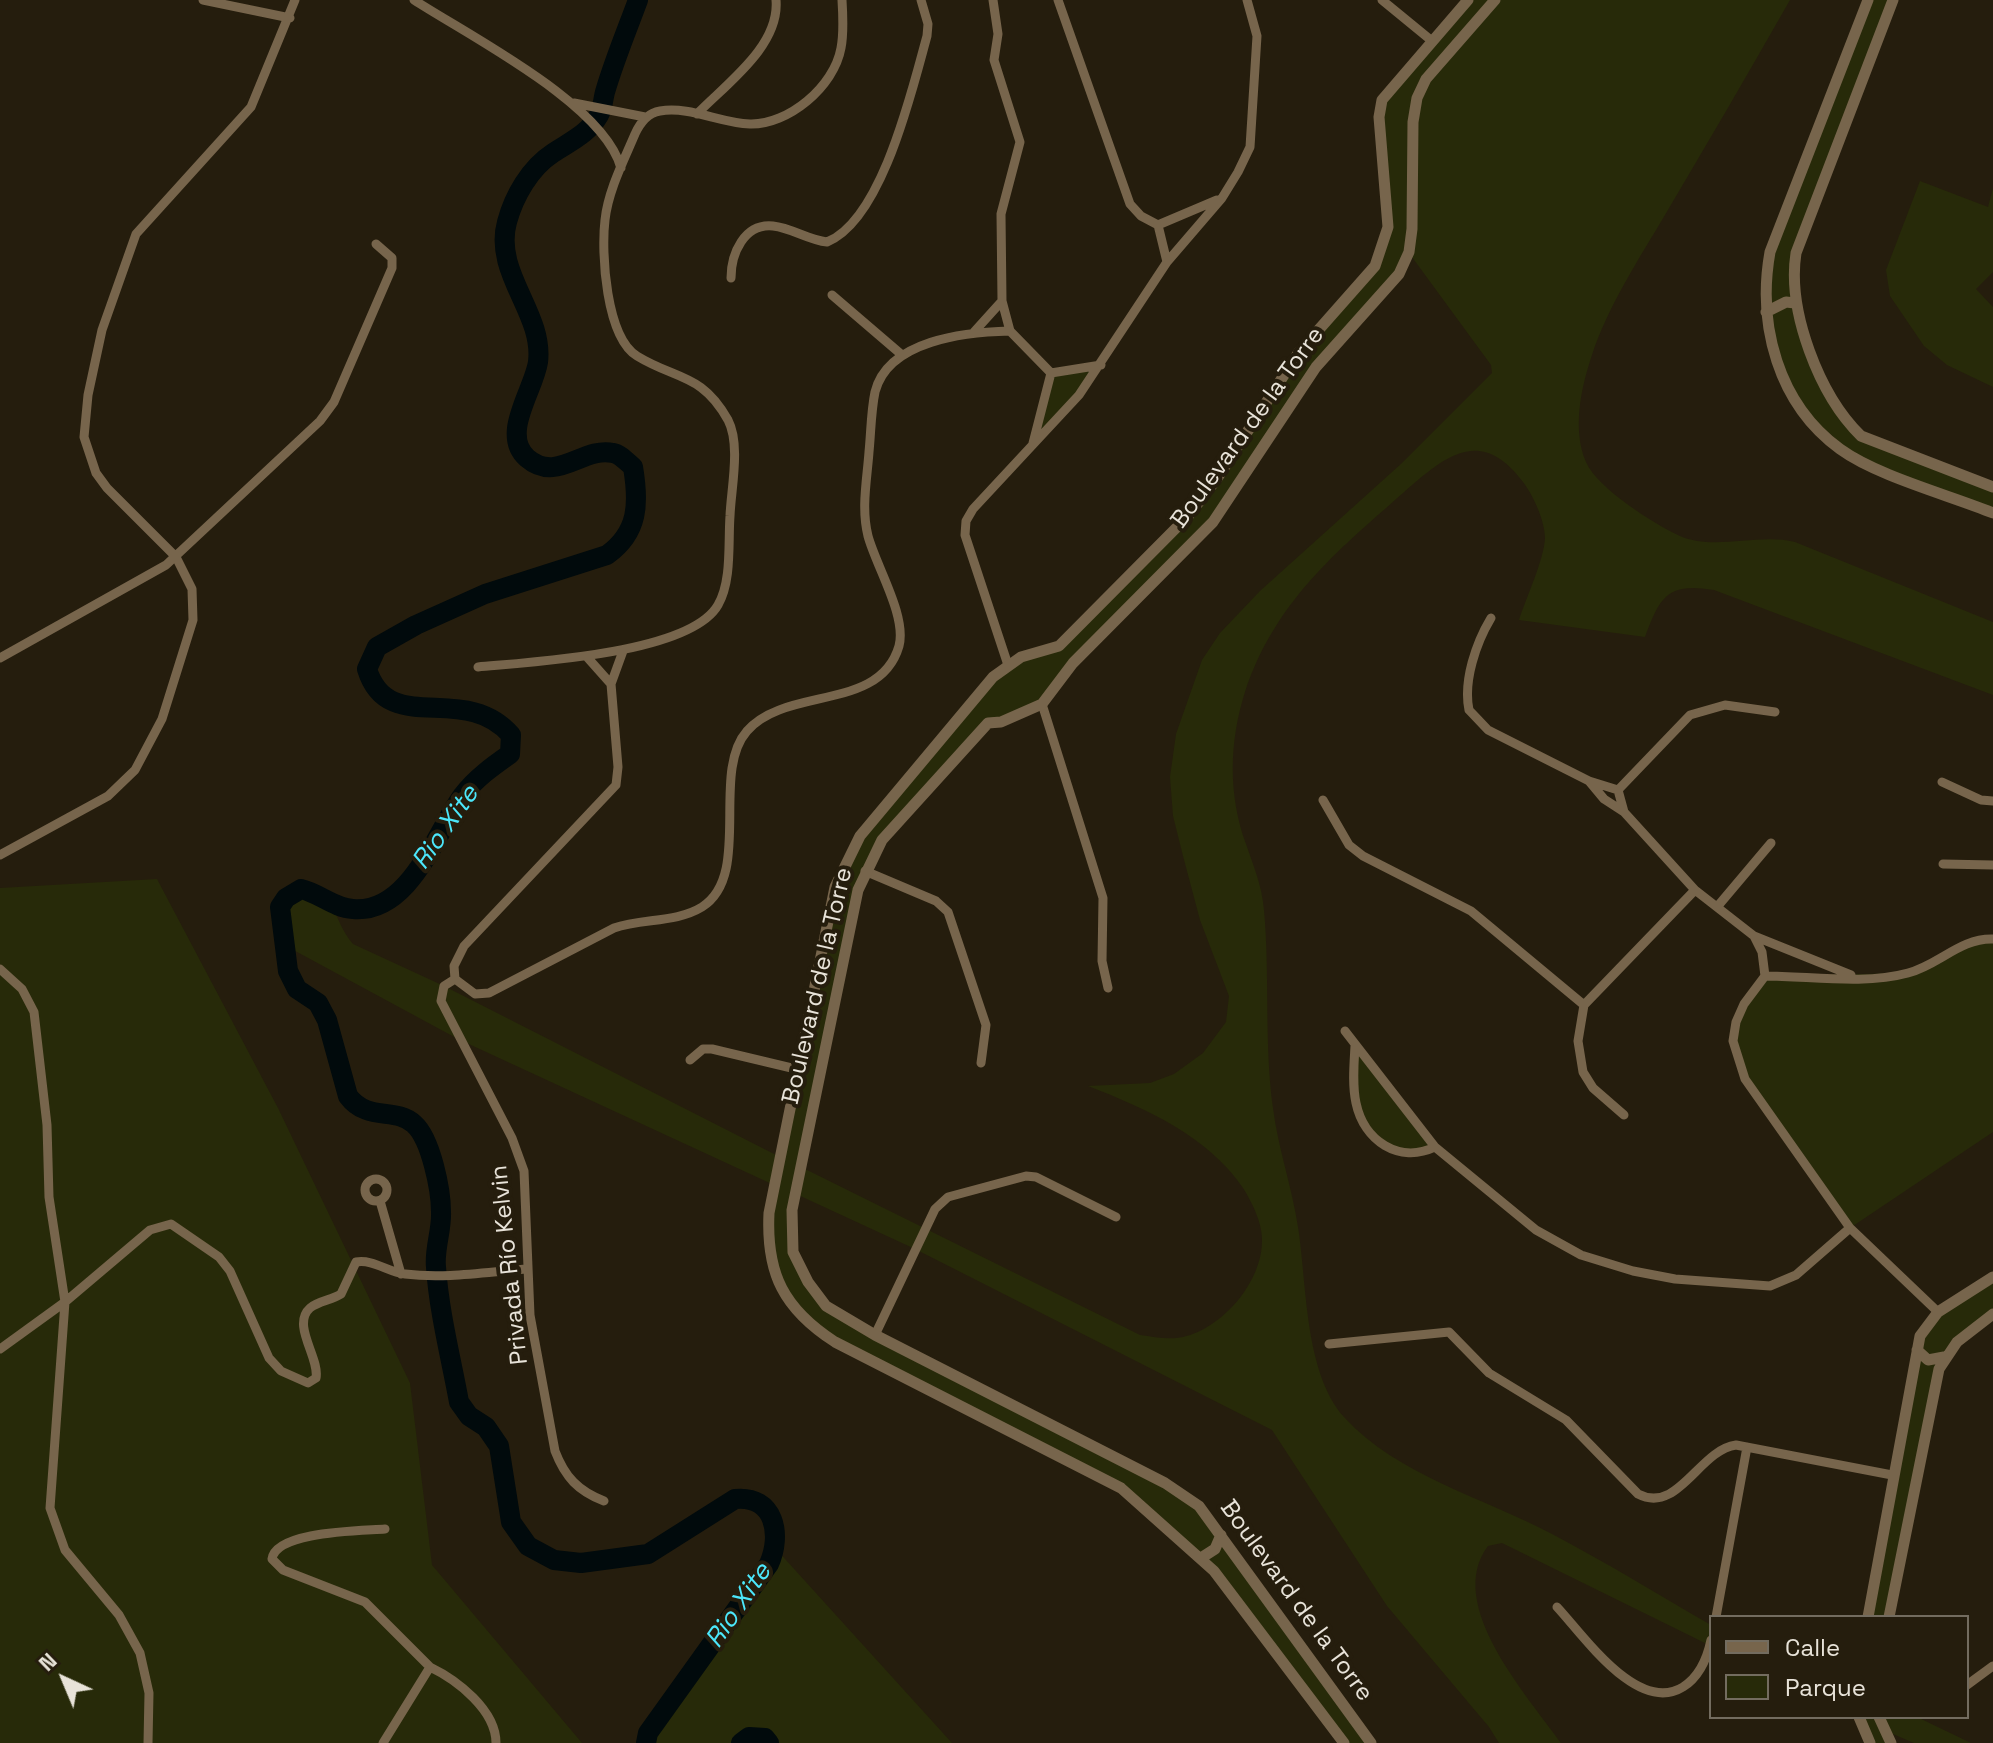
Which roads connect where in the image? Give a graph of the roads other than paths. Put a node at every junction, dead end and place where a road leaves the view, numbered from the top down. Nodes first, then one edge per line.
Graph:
1 (203, 0) edge
2 (295, 0) edge
3 (414, 0) edge
4 (776, 0) edge
5 (842, 0) edge
6 (921, 0) edge
7 (993, 0) edge
8 (1058, 0) edge
9 (1247, 0) edge
10 (1382, 0) edge
11 (1468, 0) edge
12 (1495, 0) edge
13 (1868, 0) edge
14 (1893, 0) edge
15 (290, 18) junction
16 (1432, 41) junction
17 (574, 103) junction
18 (697, 114) junction
19 (645, 117) junction
20 (621, 169) junction
21 (1222, 198) junction
22 (1158, 225) junction
23 (376, 244) dead end
24 (1167, 262) junction
25 (731, 278) dead end
26 (832, 295) dead end
27 (1002, 301) junction
28 (1795, 303) junction
29 (1766, 312) junction
30 (1010, 331) junction
31 (974, 332) junction
32 (902, 355) junction
33 (1101, 365) junction
34 (1051, 373) junction
35 (1849, 425) junction
36 (1821, 433) junction
37 (1033, 444) junction
38 (1993, 487) edge
39 (1993, 513) edge
40 (176, 557) junction
41 (1491, 618) dead end
42 (1059, 646) junction
43 (623, 651) junction
44 (587, 657) junction
45 (0, 658) edge
46 (1073, 663) junction
47 (1008, 665) junction
48 (478, 667) dead end
49 (611, 684) junction
50 (974, 702) junction
51 (1042, 704) junction
52 (1775, 712) dead end
53 (988, 723) junction
54 (1589, 781) junction
55 (1942, 782) dead end
56 (1618, 790) junction
57 (1323, 800) dead end
58 (1993, 801) edge
59 (1624, 812) junction
60 (1771, 843) dead end
61 (0, 855) edge
62 (1943, 864) dead end
63 (1993, 865) edge
64 (865, 871) junction
65 (1695, 890) junction
66 (1717, 907) junction
67 (1754, 936) junction
68 (1993, 939) edge
69 (0, 969) edge
70 (1765, 976) junction
71 (1857, 977) junction
72 (455, 979) junction
73 (1108, 988) dead end
74 (1584, 1005) junction
75 (1345, 1031) dead end
76 (1355, 1046) junction
77 (690, 1060) dead end
78 (981, 1063) dead end
79 (800, 1070) junction
80 (1624, 1115) dead end
81 (1435, 1147) junction
82 (380, 1201) dead end
83 (1116, 1217) dead end
84 (1850, 1228) junction
85 (526, 1269) junction
86 (401, 1274) junction
87 (1993, 1277) edge
88 (65, 1302) junction
89 (1938, 1312) junction
90 (1990, 1320) edge
91 (875, 1335) junction
92 (1329, 1344) dead end
93 (0, 1349) edge
94 (1917, 1350) junction
95 (1944, 1357) junction
96 (1747, 1447) junction
97 (1131, 1467) junction
98 (1892, 1475) junction
99 (1121, 1488) junction
100 (604, 1501) dead end
101 (385, 1529) dead end
102 (1221, 1535) junction
103 (1201, 1558) junction
104 (1557, 1607) dead end
105 (1716, 1615) edge
106 (1868, 1615) edge
107 (1889, 1615) edge
108 (1709, 1646) edge
109 (1993, 1666) edge
110 (430, 1667) junction
111 (1969, 1684) edge
112 (1860, 1719) edge
113 (1879, 1719) edge
114 (1341, 1742) edge
115 (148, 1743) edge
116 (383, 1743) edge
117 (496, 1743) edge
118 (1371, 1743) edge
119 (1870, 1743) edge
120 (1891, 1743) edge

1 - 15 street
2 - 15 street
3 - 17 street
4 - 18 street
5 - 18 street
6 - 25 street
7 - 27 street
8 - 22 street
9 - 21 street
10 - 16 street
11 - 16 street, Boulevard de la Torre
12 - 46 street, Boulevard de la Torre
13 - 29 street
14 - 28 street
15 - 40 street
16 - 42 street, Boulevard de la Torre
17 - 19 street
17 - 20 street
18 - 19 street
19 - 20 street
20 - 43 street
21 - 22 street
21 - 24 street
22 - 24 street
23 - 40 street
24 - 33 street
26 - 32 street
27 - 30 street
27 - 31 street
28 - 29 street
28 - 35 street
29 - 36 street
30 - 31 street
30 - 34 street
31 - 32 street
32 - 72 street
33 - 34 street
33 - 37 street
34 - 37 street
35 - 36 street
35 - 38 street
36 - 39 street
37 - 47 street
40 - 45 street
40 - 61 street
41 - 54 street
42 - 46 street
42 - 47 street, Boulevard de la Torre
43 - 44 street
43 - 49 street
44 - 48 street
44 - 49 street
46 - 51 street, Boulevard de la Torre
47 - 50 street, Boulevard de la Torre
49 - 72 street
50 - 53 street
50 - 79 street, Boulevard de la Torre
51 - 53 street
51 - 73 street
52 - 56 street
53 - 64 street, Boulevard de la Torre
54 - 56 street
54 - 59 street
55 - 58 street
56 - 59 street
57 - 74 street
59 - 65 street
60 - 66 street
62 - 63 street
64 - 78 street
64 - 91 street, Boulevard de la Torre
65 - 66 street
65 - 74 street
66 - 67 street
67 - 70 street
67 - 71 street
68 - 71 street
69 - 88 street
70 - 71 street
70 - 84 street
72 - 85 street, Privada Río Kelvin
74 - 80 street
75 - 76 street
76 - 81 street
76 - 81 street
77 - 79 street
79 - 99 street, Boulevard de la Torre
81 - 84 street
82 - 86 street
83 - 91 street
84 - 89 street
85 - 86 street
85 - 100 street, Privada Río Kelvin
86 - 88 street
87 - 89 street
88 - 93 street
88 - 115 street
89 - 94 street
90 - 95 street
91 - 97 street, Boulevard de la Torre
92 - 96 street
94 - 95 street
94 - 98 street
95 - 107 street
96 - 98 street
96 - 105 street
97 - 99 street
97 - 102 street, Boulevard de la Torre
98 - 106 street
99 - 103 street, Boulevard de la Torre
101 - 110 street
102 - 103 street
102 - 118 street, Boulevard de la Torre
103 - 114 street, Boulevard de la Torre
104 - 108 street
109 - 111 street
110 - 116 street
110 - 117 street
112 - 119 street
113 - 120 street

